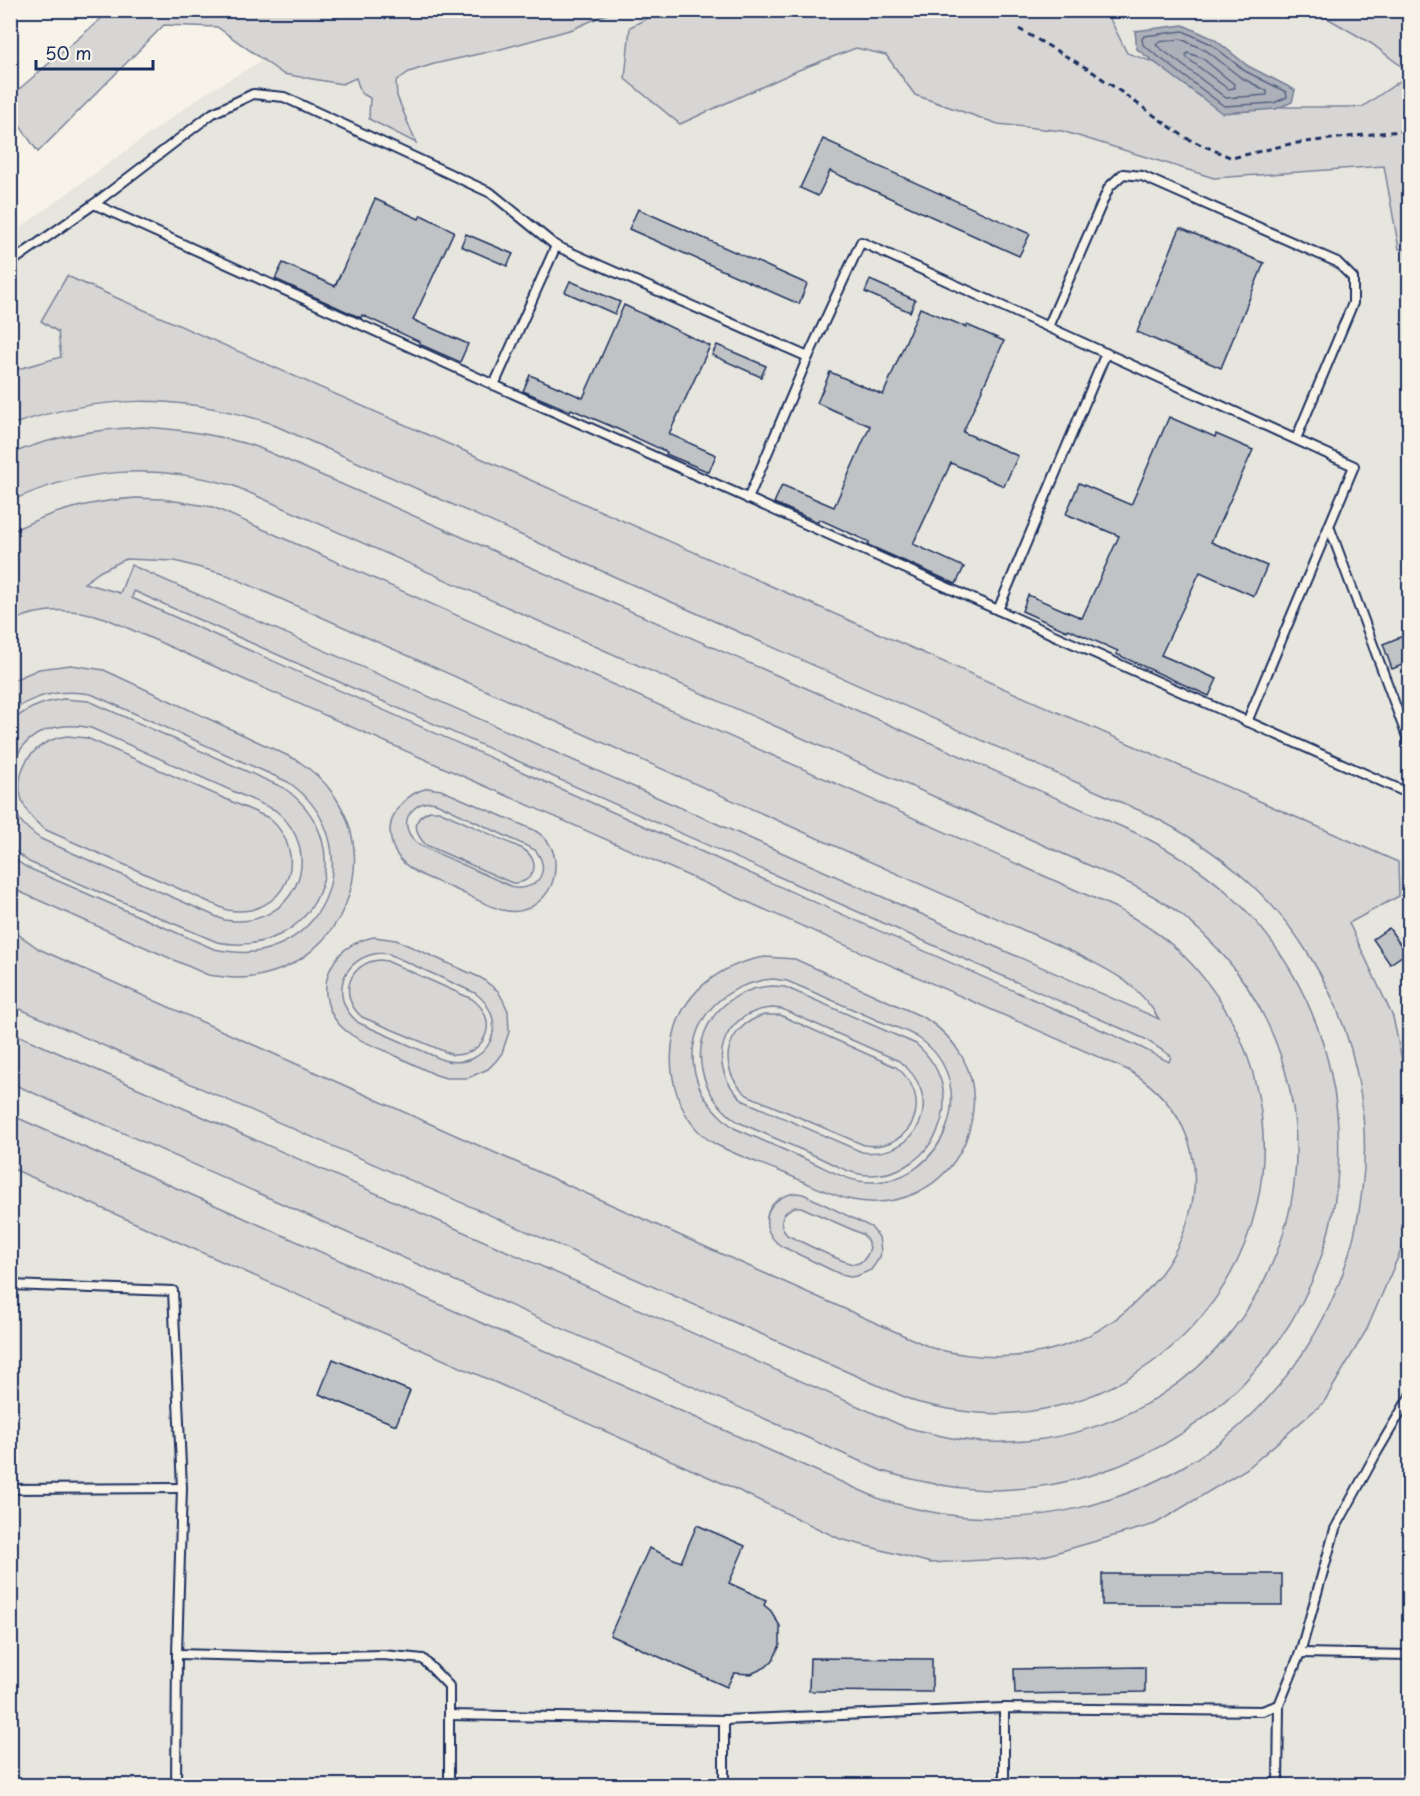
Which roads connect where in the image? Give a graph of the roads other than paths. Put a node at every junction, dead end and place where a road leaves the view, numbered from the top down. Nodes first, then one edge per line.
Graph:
1 (94, 204) junction
2 (556, 246) junction
3 (10, 263) edge
4 (1048, 327) junction
5 (1106, 353) junction
6 (808, 357) junction
7 (494, 385) junction
8 (1296, 439) junction
9 (748, 499) junction
10 (1329, 526) junction
11 (998, 610) junction
12 (1247, 722) junction
13 (1410, 745) edge
14 (1410, 794) edge
15 (10, 1285) edge
16 (1410, 1396) edge
17 (182, 1488) junction
18 (10, 1489) edge
19 (1300, 1653) junction
20 (177, 1654) junction
21 (1410, 1656) edge
22 (1279, 1704) junction
23 (1004, 1708) junction
24 (449, 1715) junction
25 (724, 1720) junction
26 (176, 1785) edge
27 (449, 1785) edge
28 (724, 1785) edge
29 (1004, 1785) edge
30 (1278, 1785) edge

1 - 2 lane
1 - 3 lane
1 - 7 lane
2 - 6 lane
2 - 7 lane
4 - 5 lane
4 - 6 lane
4 - 8 lane
5 - 8 lane
5 - 11 lane
6 - 9 lane
7 - 9 lane
8 - 10 lane
9 - 11 lane
10 - 12 lane
10 - 13 lane
11 - 12 lane
12 - 14 lane
15 - 17 lane
16 - 19 lane
17 - 18 lane
17 - 20 lane
19 - 21 lane
19 - 22 lane
20 - 24 lane
20 - 26 lane
22 - 23 lane
22 - 30 lane
23 - 25 lane
23 - 29 lane
24 - 25 lane
24 - 27 lane
25 - 28 lane

